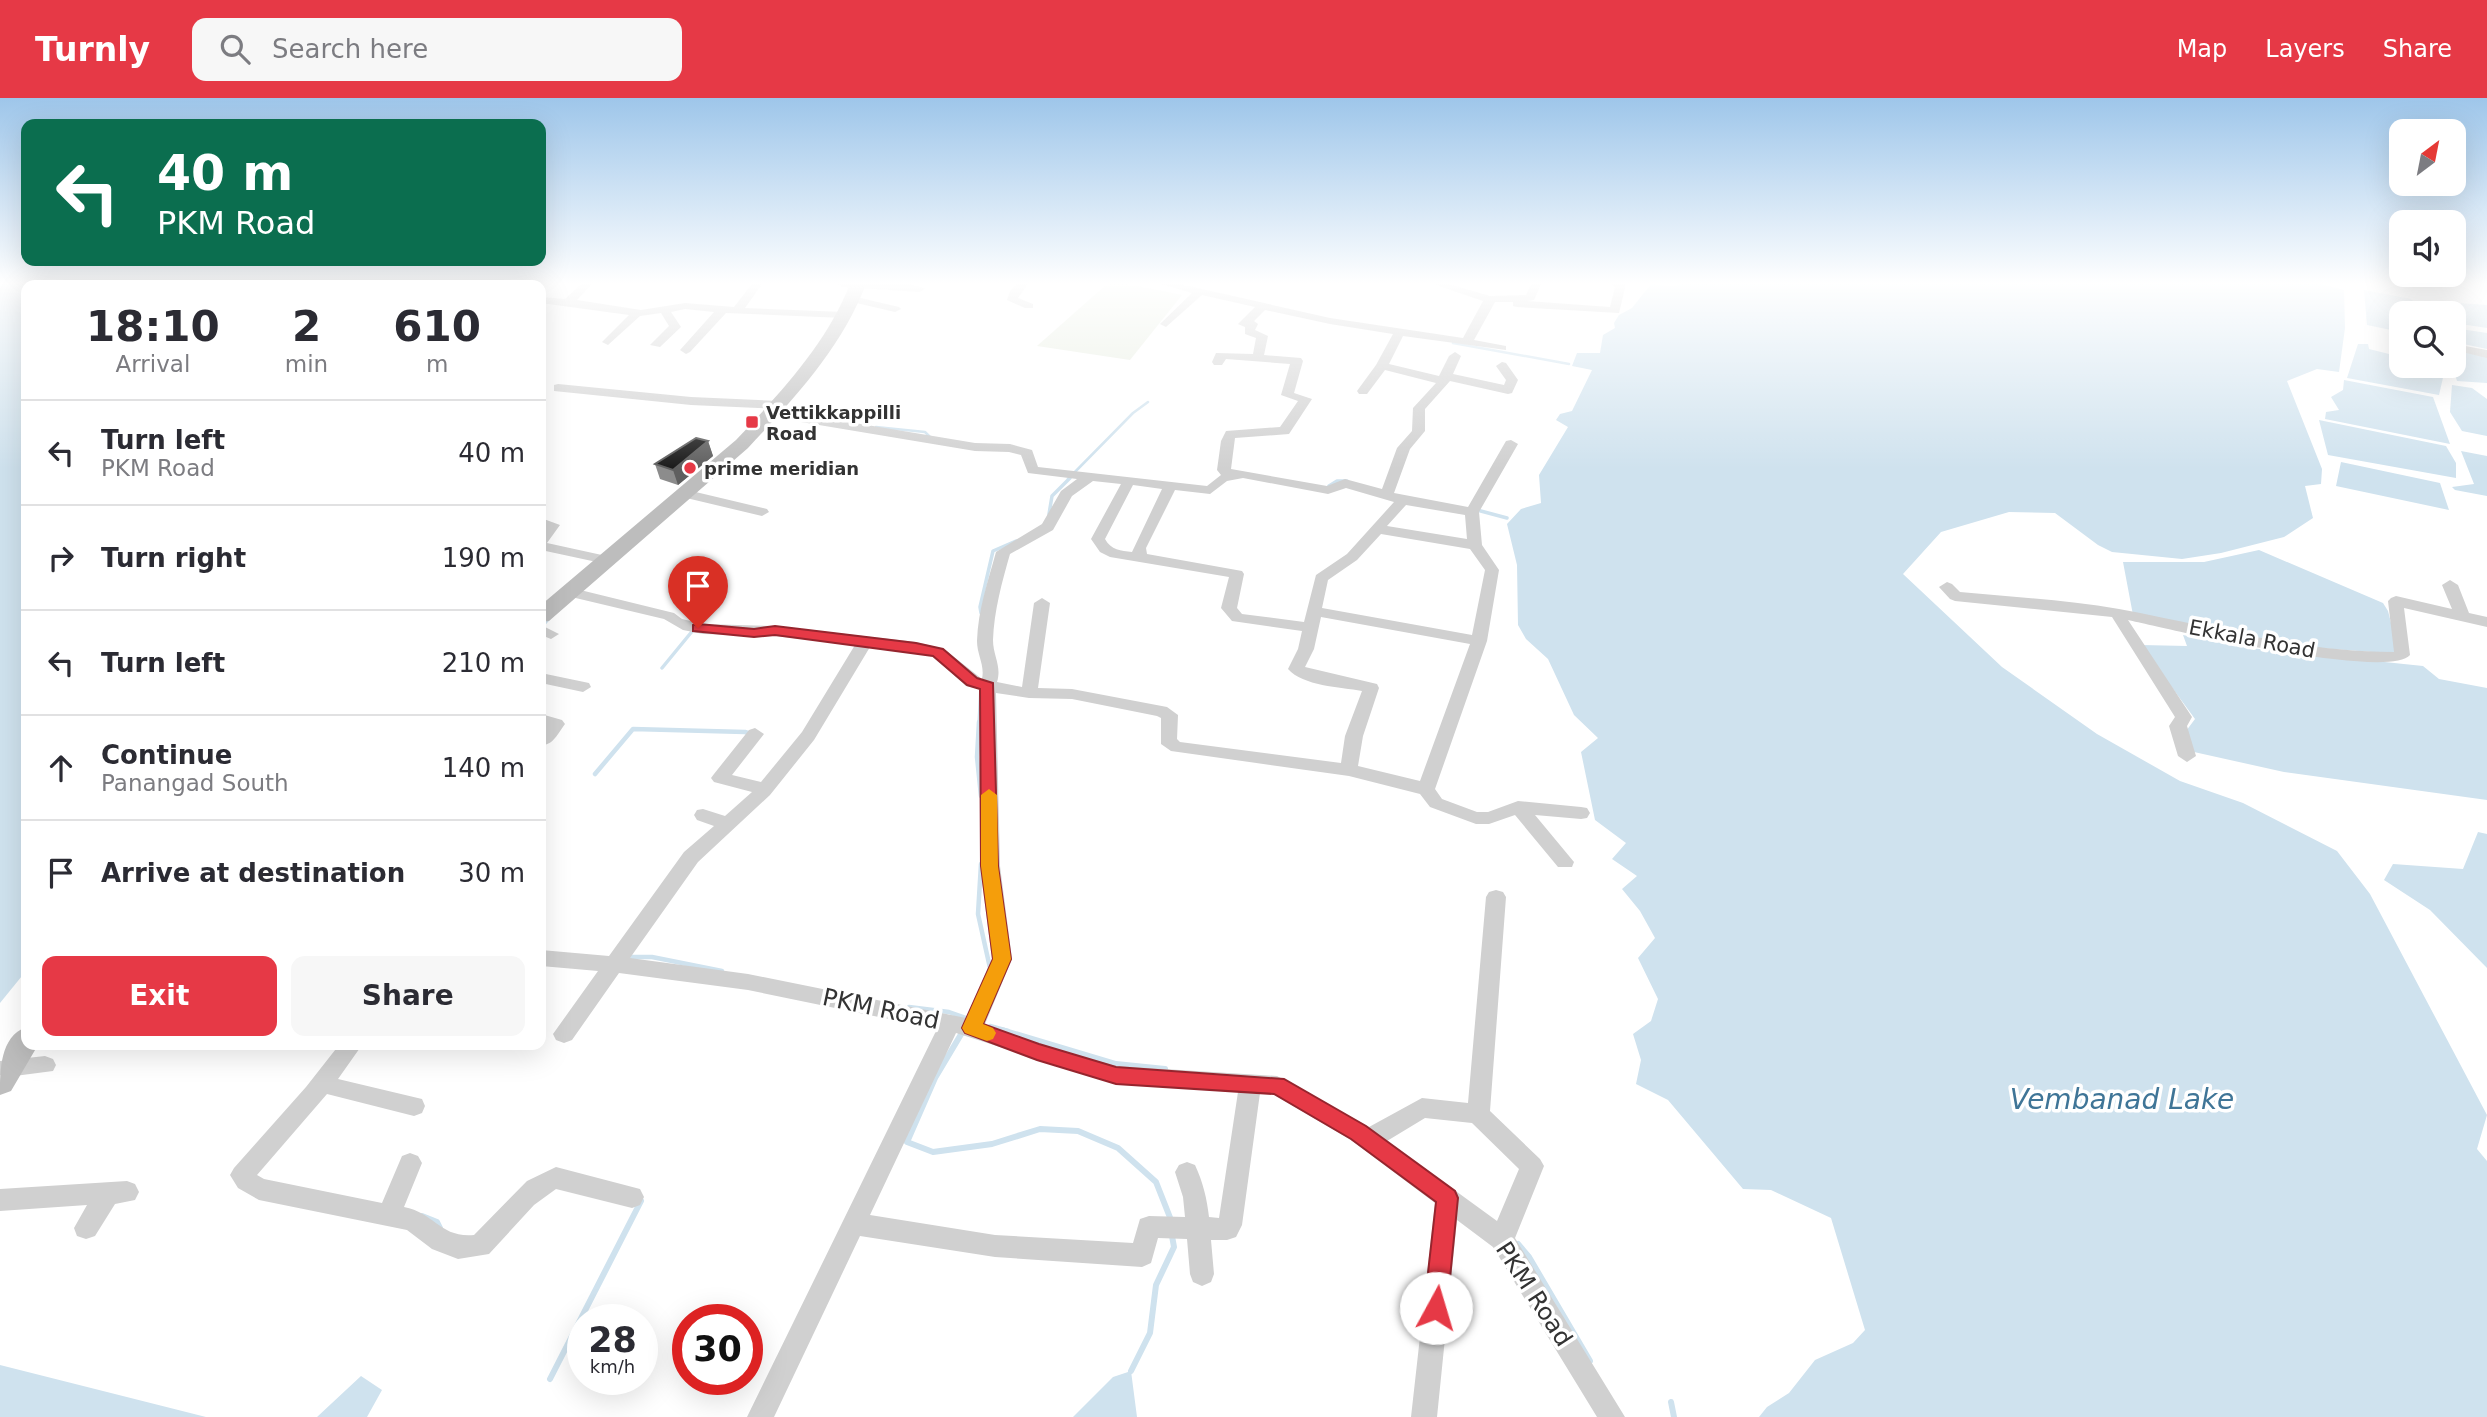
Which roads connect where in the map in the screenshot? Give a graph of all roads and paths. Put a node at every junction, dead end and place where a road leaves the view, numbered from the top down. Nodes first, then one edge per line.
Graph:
1 (690, 346) edge
2 (817, 346) edge
3 (1260, 346) edge
4 (1393, 346) edge
5 (1488, 346) edge
6 (1502, 348) dead end
7 (686, 350) dead end
8 (2466, 350) edge
9 (2487, 354) edge
10 (1455, 356) dead end
11 (1258, 357) junction
12 (1218, 362) dead end
13 (1382, 366) junction
14 (1502, 366) dead end
15 (1444, 379) junction
16 (558, 388) dead end
17 (1363, 391) dead end
18 (775, 409) junction
19 (1511, 444) dead end
20 (1089, 477) junction
21 (1230, 477) junction
22 (1129, 481) junction
23 (1170, 486) junction
24 (683, 493) junction
25 (1386, 495) junction
26 (1403, 500) junction
27 (762, 512) dead end
28 (1472, 512) junction
29 (546, 523) edge
30 (1377, 528) junction
31 (546, 536) edge
32 (546, 544) edge
33 (1475, 545) junction
34 (1140, 557) junction
35 (606, 560) junction
36 (2450, 585) dead end
37 (1947, 587) dead end
38 (572, 589) junction
39 (618, 595) dead end
40 (1042, 603) dead end
41 (2120, 614) junction
42 (2462, 614) junction
43 (791, 615) dead end
44 (546, 619) edge
45 (1312, 619) junction
46 (2487, 622) edge
47 (782, 632) junction
48 (1479, 641) junction
49 (865, 642) junction
50 (546, 679) edge
51 (980, 684) junction
52 (583, 687) dead end
53 (1029, 692) junction
54 (546, 721) edge
55 (755, 734) dead end
56 (546, 737) edge
57 (2187, 756) dead end
58 (1349, 770) junction
59 (765, 789) junction
60 (1426, 789) junction
61 (1518, 807) junction
62 (1581, 813) dead end
63 (703, 815) dead end
64 (727, 824) junction
65 (1564, 862) dead end
66 (1496, 897) dead end
67 (546, 958) edge
68 (615, 964) junction
69 (961, 1025) junction
70 (564, 1034) dead end
71 (21, 1047) edge
72 (347, 1050) edge
73 (45, 1065) dead end
74 (4, 1075) edge
75 (1250, 1083) junction
76 (322, 1084) junction
77 (414, 1106) dead end
78 (1478, 1115) junction
79 (1368, 1140) junction
80 (410, 1163) dead end
81 (1187, 1172) dead end
82 (632, 1197) dead end
83 (1447, 1198) junction
84 (0, 1200) edge
85 (389, 1215) junction
86 (853, 1224) junction
87 (86, 1228) dead end
88 (1199, 1228) junction
89 (1502, 1239) junction
90 (1202, 1274) dead end
91 (760, 1417) edge
92 (1424, 1417) edge
93 (1612, 1417) edge

1 - 7 street
2 - 18 main road
3 - 11 street
4 - 13 street
5 - 6 street
8 - 9 street
10 - 15 street
11 - 12 street
11 - 21 street
13 - 15 street
13 - 17 street
14 - 15 street
15 - 25 street
16 - 18 street
18 - 20 street
18 - 24 main road
19 - 28 street
20 - 22 street
20 - 51 street
21 - 23 street
21 - 25 street
22 - 23 street
22 - 34 street
23 - 34 street
24 - 27 street
24 - 35 main road
25 - 26 street
26 - 28 street
26 - 30 street
28 - 33 street
29 - 31 street
30 - 33 street
30 - 45 street
32 - 35 street
33 - 48 street
34 - 45 street
35 - 38 main road
36 - 42 street
37 - 41 street
38 - 39 street
38 - 44 main road
38 - 47 street
40 - 53 street
41 - 42 street, Ekkala Road
41 - 57 street
42 - 46 street, Ekkala Road
43 - 47 street
45 - 48 street
45 - 58 street
47 - 49 street
48 - 60 street
49 - 51 street
49 - 59 street
50 - 52 street
51 - 53 street
51 - 69 street
53 - 58 street
54 - 56 street
55 - 59 street
58 - 60 street
59 - 64 street
60 - 61 street
61 - 62 street
61 - 65 street
63 - 64 street
64 - 68 street
66 - 78 street
67 - 68 street, PKM Road
68 - 69 street, PKM Road
68 - 70 street
69 - 75 street, PKM Road
69 - 86 street
71 - 74 main road
72 - 76 street
73 - 74 street
75 - 79 street, PKM Road
75 - 88 street
76 - 77 street
76 - 85 street
78 - 79 street
78 - 89 street
79 - 83 street, PKM Road
80 - 85 street
81 - 88 street
82 - 85 street
83 - 89 street, PKM Road
83 - 92 street
84 - 87 street
86 - 88 street
86 - 91 street
88 - 90 street
89 - 93 street, PKM Road

